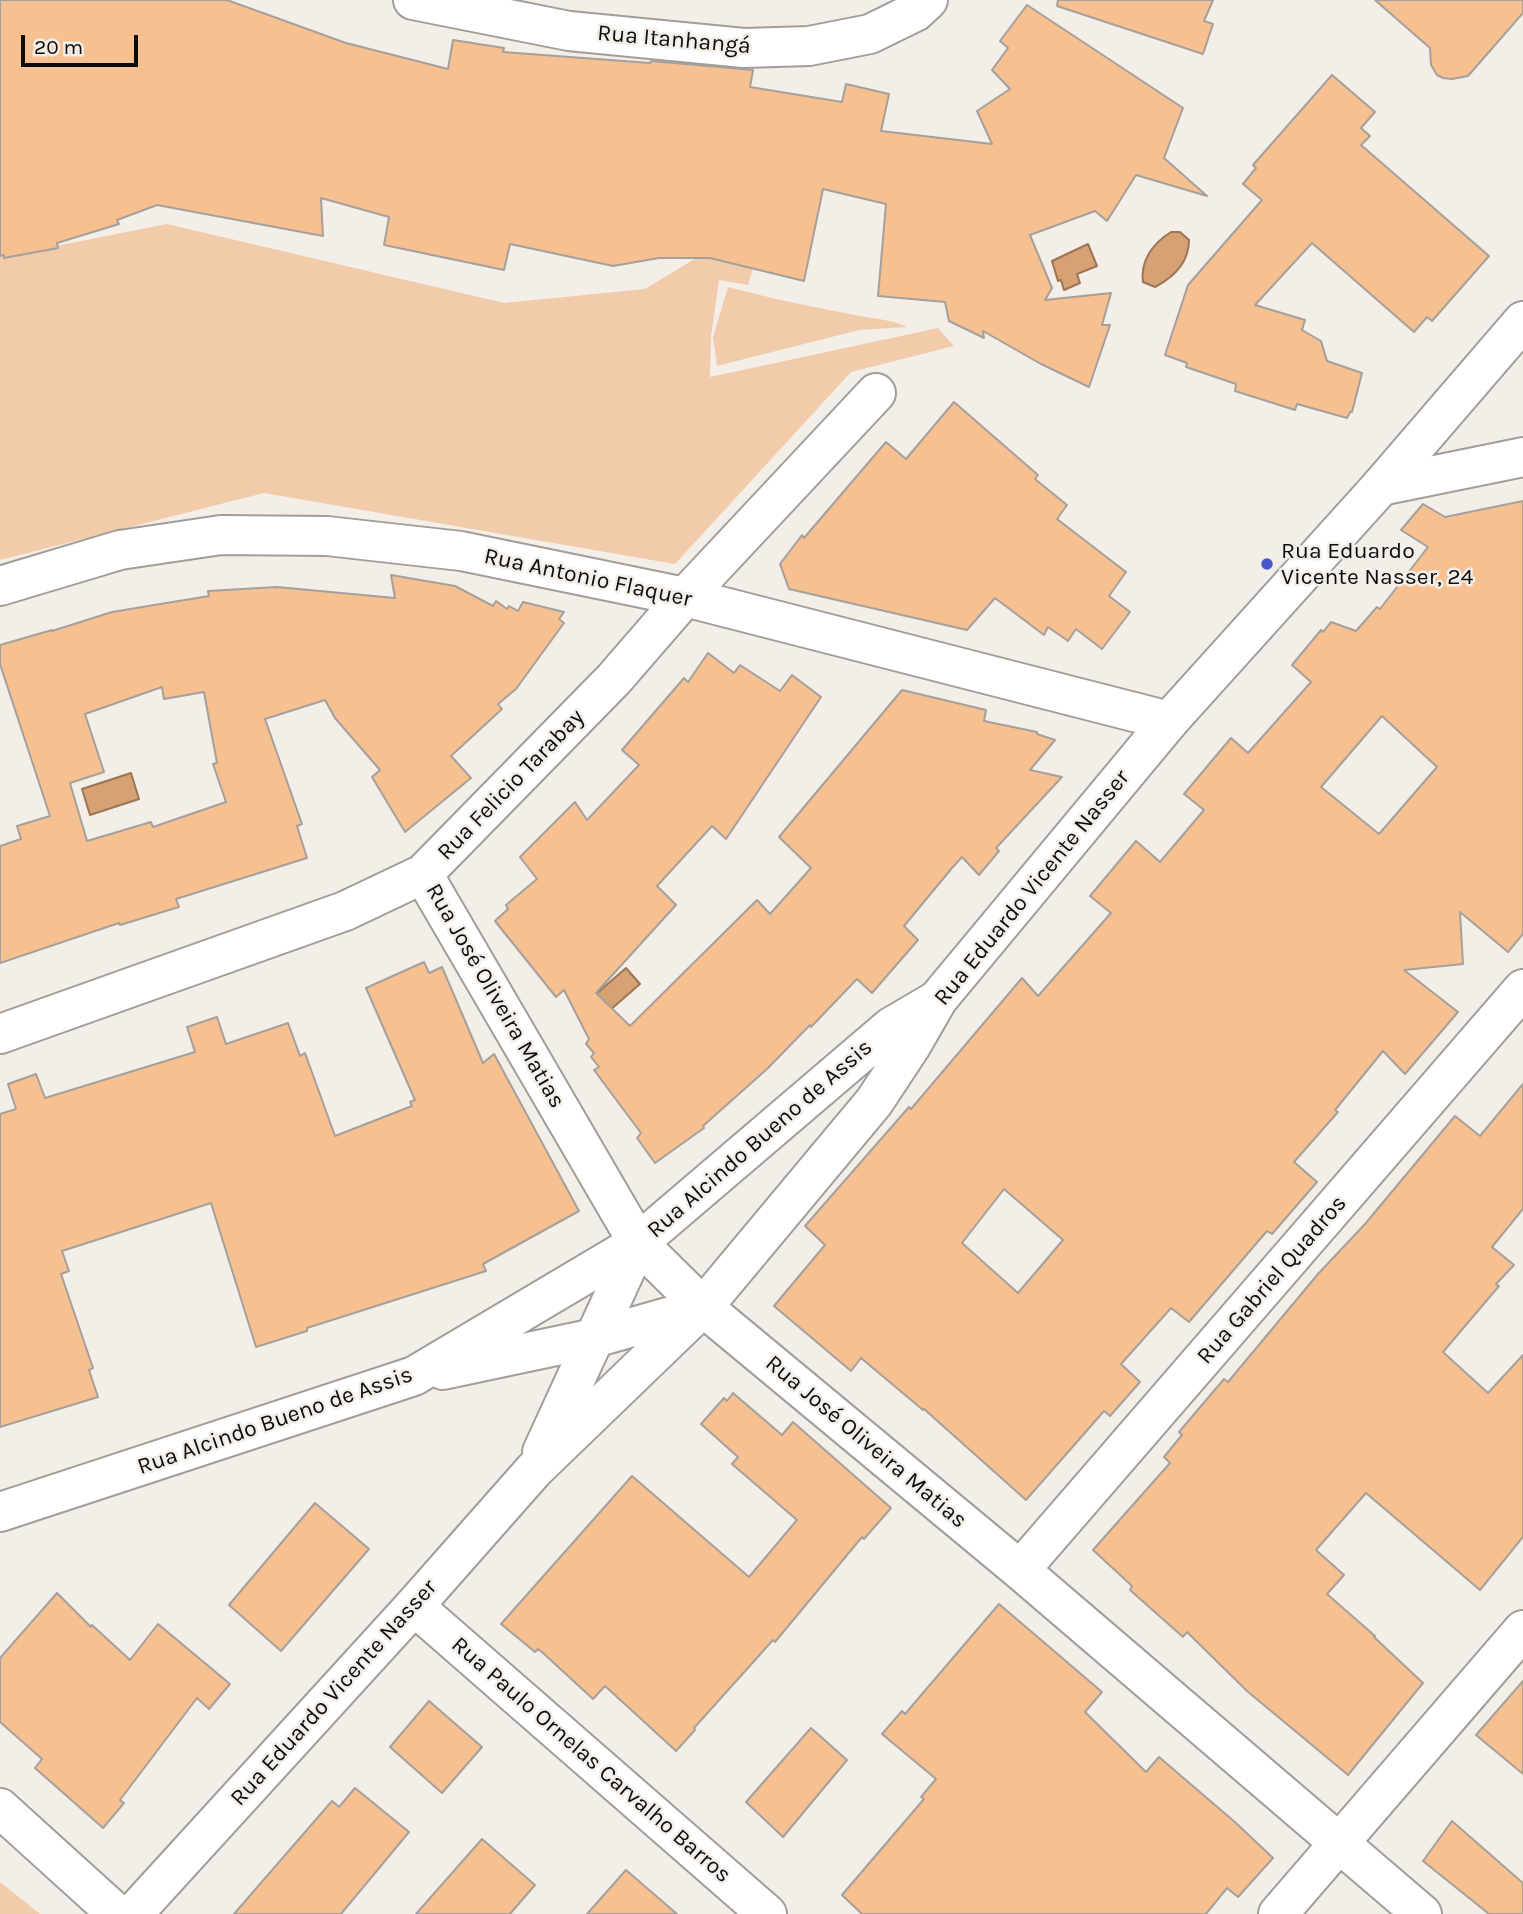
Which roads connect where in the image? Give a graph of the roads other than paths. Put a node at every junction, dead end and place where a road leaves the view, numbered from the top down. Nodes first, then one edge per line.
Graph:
1 (413, 0) edge
2 (928, 0) edge
3 (1523, 321) edge
4 (877, 393) dead end
5 (1523, 457) edge
6 (1381, 486) junction
7 (0, 586) edge
8 (685, 597) junction
9 (1169, 721) junction
10 (423, 874) junction
11 (1523, 989) edge
12 (939, 999) junction
13 (0, 1034) edge
14 (638, 1243) junction
15 (703, 1307) junction
16 (594, 1338) junction
17 (414, 1376) junction
18 (534, 1470) junction
19 (0, 1512) edge
20 (1020, 1570) junction
21 (414, 1606) junction
22 (1523, 1630) edge
23 (0, 1808) edge
24 (1340, 1842) junction
25 (117, 1914) edge
26 (133, 1914) edge
27 (767, 1914) edge
28 (1278, 1914) edge
29 (1422, 1914) edge

1 - 2 street, Rua Itanhangá
3 - 6 street, Rua Eduardo Vicente Nasser
4 - 8 street, Rua Felicio Tarabay
5 - 6 street
6 - 9 street, Rua Eduardo Vicente Nasser
7 - 8 street, Rua Antonio Flaquer
8 - 9 street, Rua Antonio Flaquer
8 - 10 street, Rua Felicio Tarabay
9 - 12 street, Rua Eduardo Vicente Nasser
10 - 13 street, Rua Felicio Tarabay
10 - 14 street, Rua José Oliveira Matias
11 - 20 street, Rua Gabriel Quadros
12 - 14 street, Rua Alcindo Bueno de Assis
12 - 15 street, Rua Eduardo Vicente Nasser
14 - 15 street, Rua José Oliveira Matias
14 - 16 street, Rua Eduardo Vicente Nasser
14 - 17 street, Rua Alcindo Bueno de Assis
15 - 16 street
15 - 18 street, Rua Eduardo Vicente Nasser
15 - 20 street, Rua José Oliveira Matias
16 - 17 street
16 - 18 street, Rua Eduardo Vicente Nasser
17 - 19 street, Rua Alcindo Bueno de Assis
18 - 21 street, Rua Eduardo Vicente Nasser
20 - 24 street, Rua José Oliveira Matias
21 - 26 street, Rua Eduardo Vicente Nasser
21 - 27 street, Rua Paulo Ornelas Carvalho Barros
22 - 24 street
23 - 25 street
24 - 28 street
24 - 29 street, Rua José Oliveira Matias

